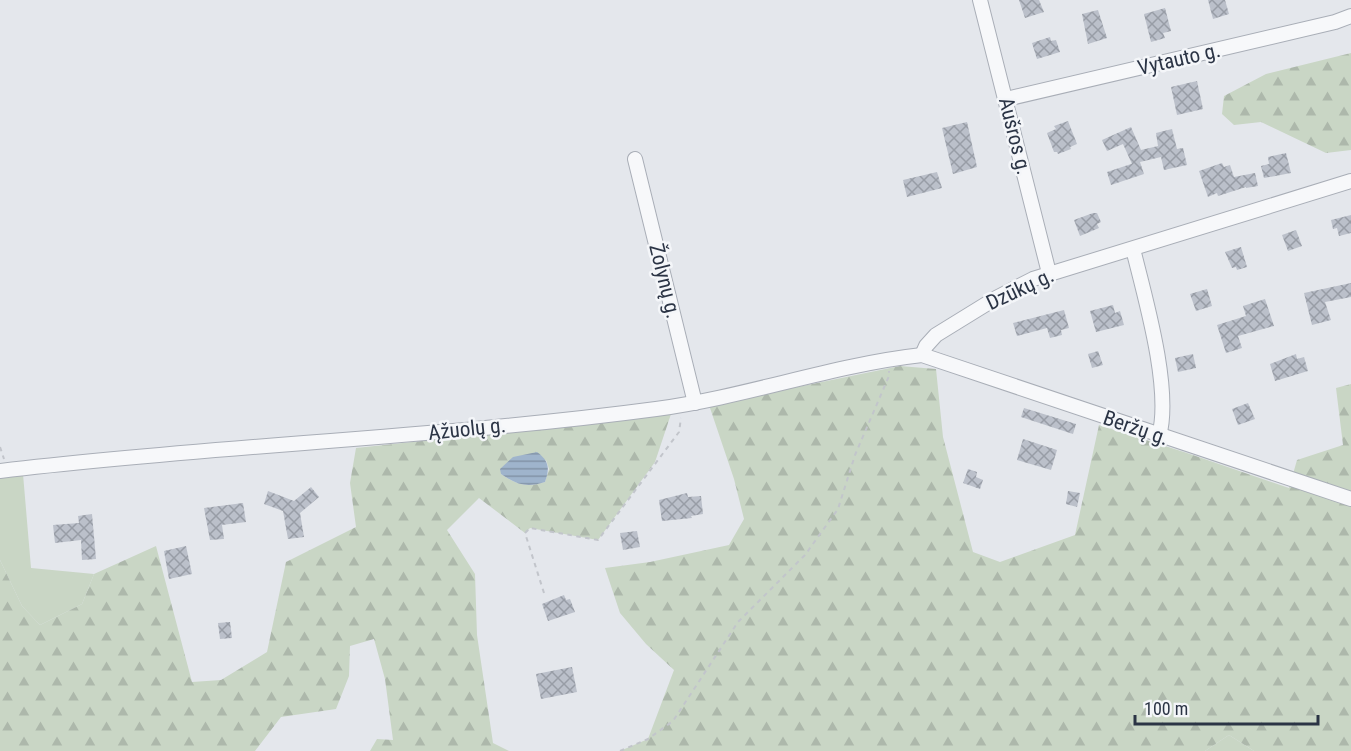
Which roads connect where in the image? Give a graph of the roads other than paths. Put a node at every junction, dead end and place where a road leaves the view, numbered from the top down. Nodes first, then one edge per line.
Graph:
1 (980, 0) edge
2 (1351, 16) edge
3 (1006, 99) junction
4 (634, 159) dead end
5 (1351, 181) edge
6 (1133, 249) junction
7 (1049, 273) junction
8 (922, 355) junction
9 (695, 403) junction
10 (1159, 436) junction
11 (4, 470) edge
12 (1351, 499) edge

1 - 3 street, Aušros g.
2 - 3 street, Vytauto g.
3 - 7 street, Aušros g.
4 - 9 street, Žolynų g.
5 - 6 street, Dzūkų g.
6 - 7 street, Dzūkų g.
6 - 10 street
7 - 8 street, Dzūkų g.
8 - 9 street, Ąžuolų g.
8 - 10 street, Beržų g.
9 - 11 street, Ąžuolų g.
10 - 12 street, Beržų g.

